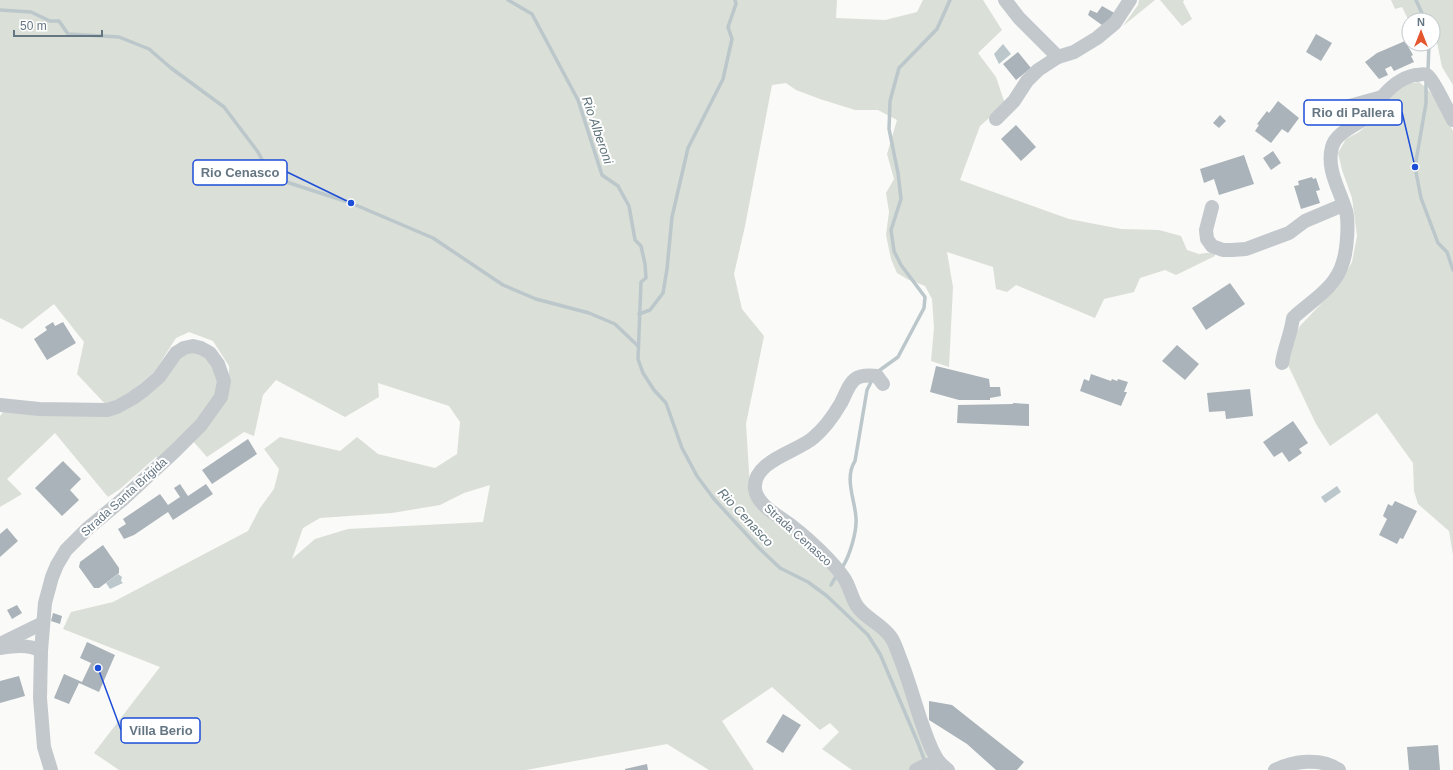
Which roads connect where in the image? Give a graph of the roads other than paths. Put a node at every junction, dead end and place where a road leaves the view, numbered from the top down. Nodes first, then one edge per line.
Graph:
1 (1005, 0) edge
2 (1130, 0) edge
3 (1058, 57) junction
4 (1382, 97) junction
5 (1346, 108) dead end
6 (996, 119) dead end
7 (1453, 120) edge
8 (1343, 205) junction
9 (1212, 207) dead end
10 (1282, 363) dead end
11 (883, 384) dead end
12 (0, 404) edge
13 (43, 623) junction
14 (0, 644) edge
15 (0, 648) edge
16 (40, 651) junction
17 (944, 766) edge
18 (51, 770) edge
19 (916, 770) edge
20 (1275, 770) edge
21 (1339, 770) edge

1 - 3 street
2 - 3 street
3 - 6 street
4 - 5 street
4 - 7 street
4 - 8 street
8 - 9 street
8 - 10 street
11 - 17 street, Strada Cenasco
12 - 13 street, Strada Santa Brigida
13 - 14 street
13 - 16 street, Strada Santa Brigida
15 - 16 street
16 - 18 street, Strada Santa Brigida
17 - 19 street, Strada Cenasco
20 - 21 street

